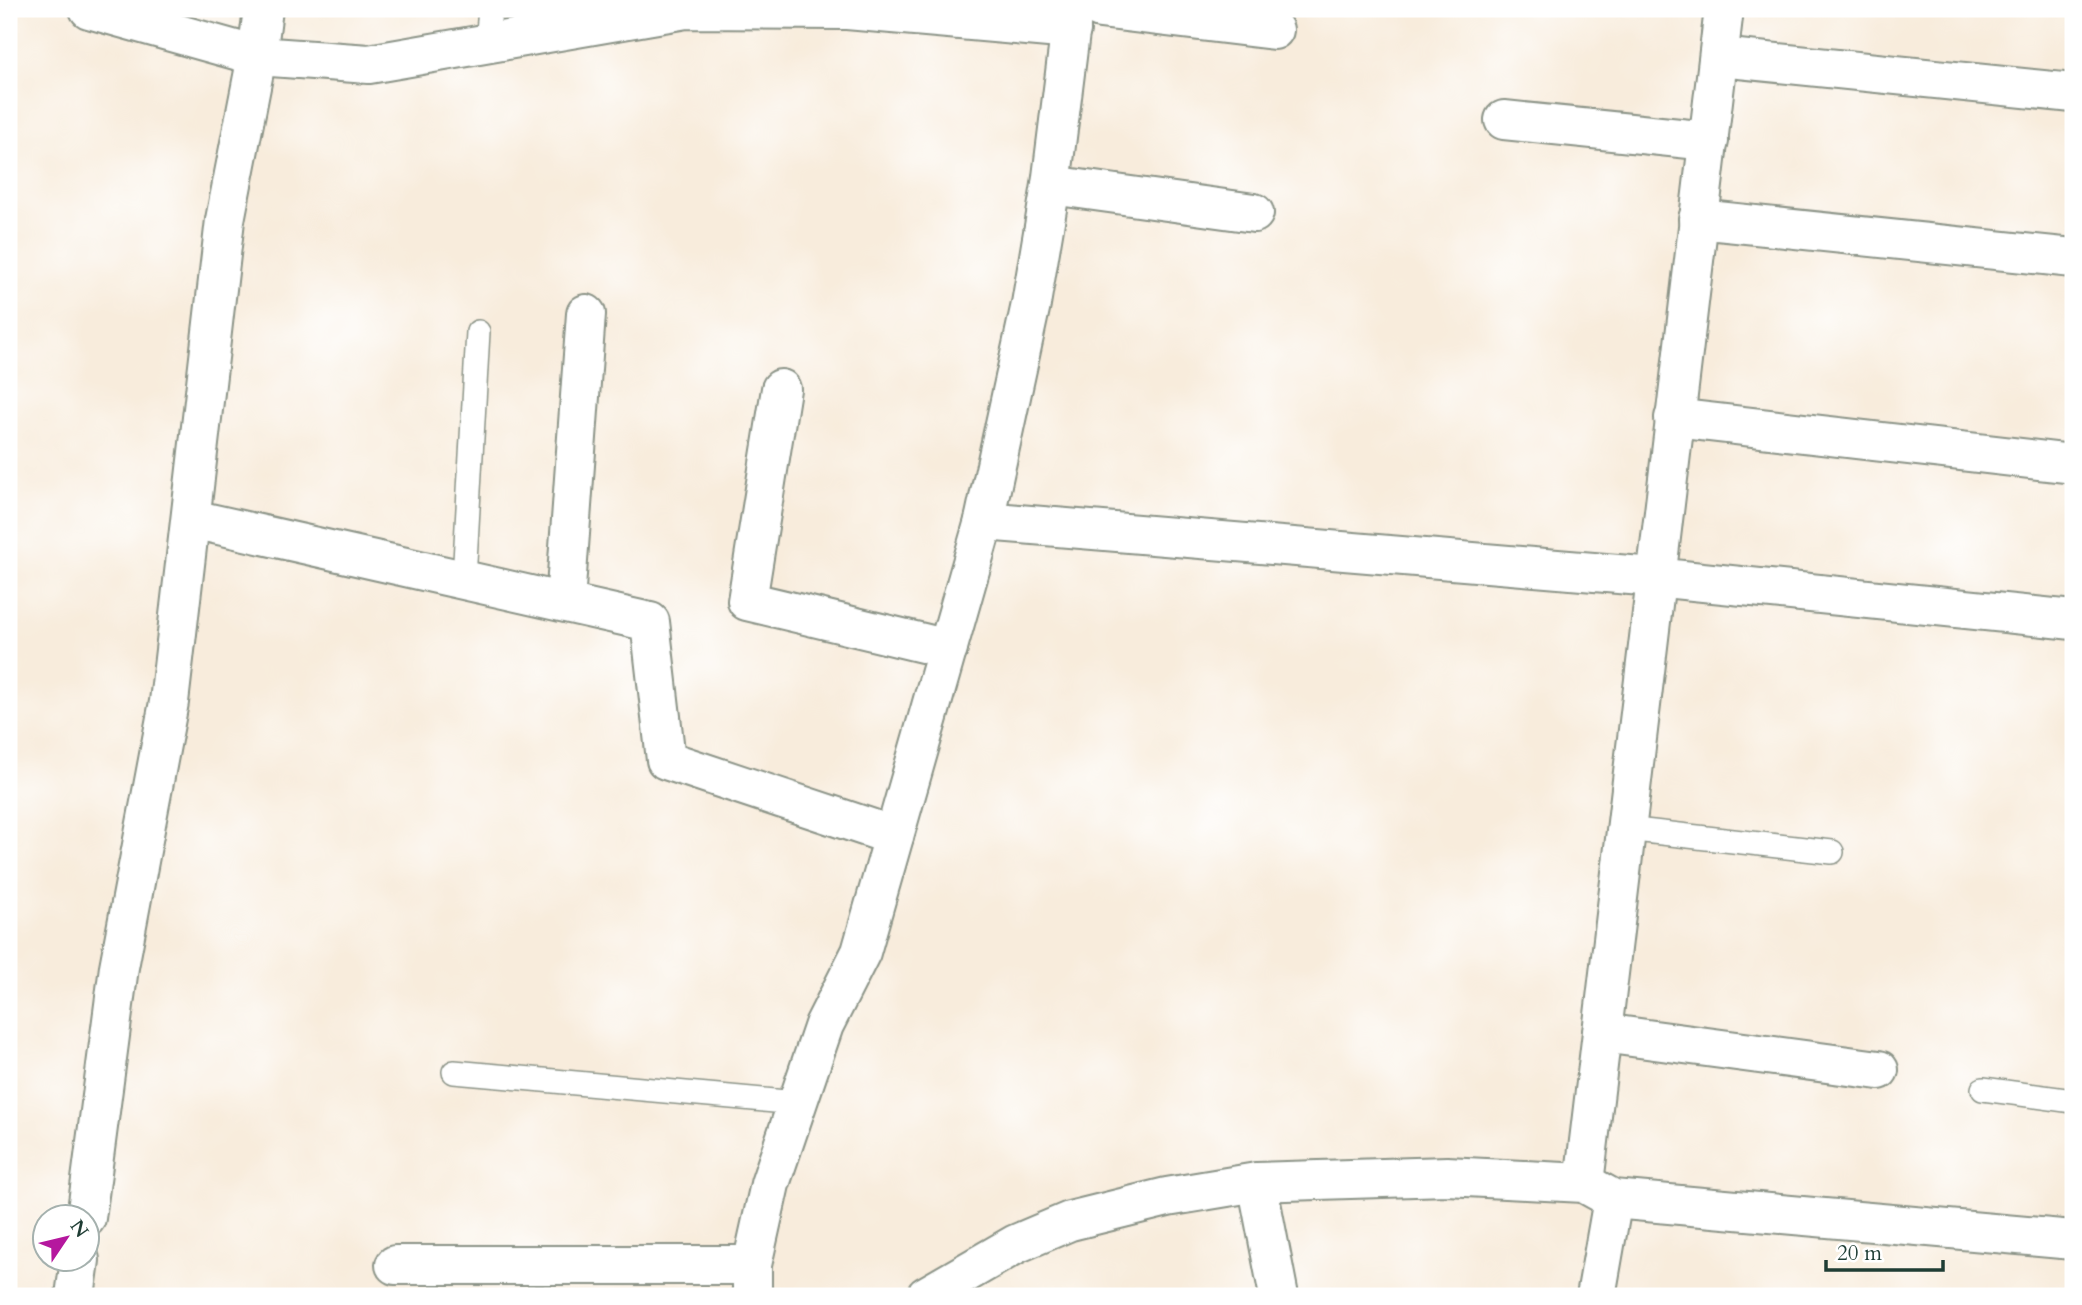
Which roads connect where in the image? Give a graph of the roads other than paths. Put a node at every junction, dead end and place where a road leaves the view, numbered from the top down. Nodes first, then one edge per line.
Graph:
1 (93, 9) edge
2 (263, 9) edge
3 (1724, 9) edge
4 (1082, 16) edge
5 (489, 26) edge
6 (1274, 30) dead end
7 (257, 56) junction
8 (1719, 57) junction
9 (2073, 93) edge
10 (1504, 120) dead end
11 (1709, 141) junction
12 (1051, 185) junction
13 (1254, 213) dead end
14 (1698, 219) junction
15 (2073, 258) edge
16 (586, 314) dead end
17 (478, 332) dead end
18 (781, 389) dead end
19 (1674, 418) junction
20 (2073, 464) edge
21 (191, 519) junction
22 (984, 521) junction
23 (1654, 578) junction
24 (464, 579) junction
25 (565, 602) junction
26 (2073, 620) edge
27 (948, 649) junction
28 (1626, 829) junction
29 (894, 836) junction
30 (1832, 852) dead end
31 (1602, 1033) junction
32 (1879, 1070) dead end
33 (454, 1072) dead end
34 (1983, 1089) dead end
35 (2073, 1101) edge
36 (797, 1103) junction
37 (1257, 1182) junction
38 (1598, 1191) junction
39 (88, 1204) edge
40 (2073, 1240) edge
41 (395, 1265) dead end
42 (78, 1274) edge
43 (752, 1281) edge
44 (75, 1296) edge
45 (926, 1296) edge
46 (1279, 1296) edge
47 (1596, 1296) edge

1 - 7 street
2 - 7 street
3 - 8 street
4 - 5 street
4 - 6 street
4 - 12 street
5 - 7 street
7 - 21 street
8 - 9 street
8 - 11 street
10 - 11 street
11 - 14 street
12 - 13 street
12 - 22 street
14 - 15 street
14 - 19 street
16 - 25 street
17 - 24 lane
18 - 27 street
19 - 20 street
19 - 23 street
21 - 24 street
21 - 39 street
22 - 23 street
22 - 27 street
23 - 26 street
23 - 28 street
24 - 25 street
25 - 29 street
27 - 29 street
28 - 30 lane
28 - 31 street
29 - 36 street
31 - 32 street
31 - 38 street
33 - 36 lane
34 - 35 lane
36 - 43 street
37 - 38 street
37 - 45 street
37 - 46 street
38 - 40 street
38 - 47 street
41 - 43 street
42 - 44 street

